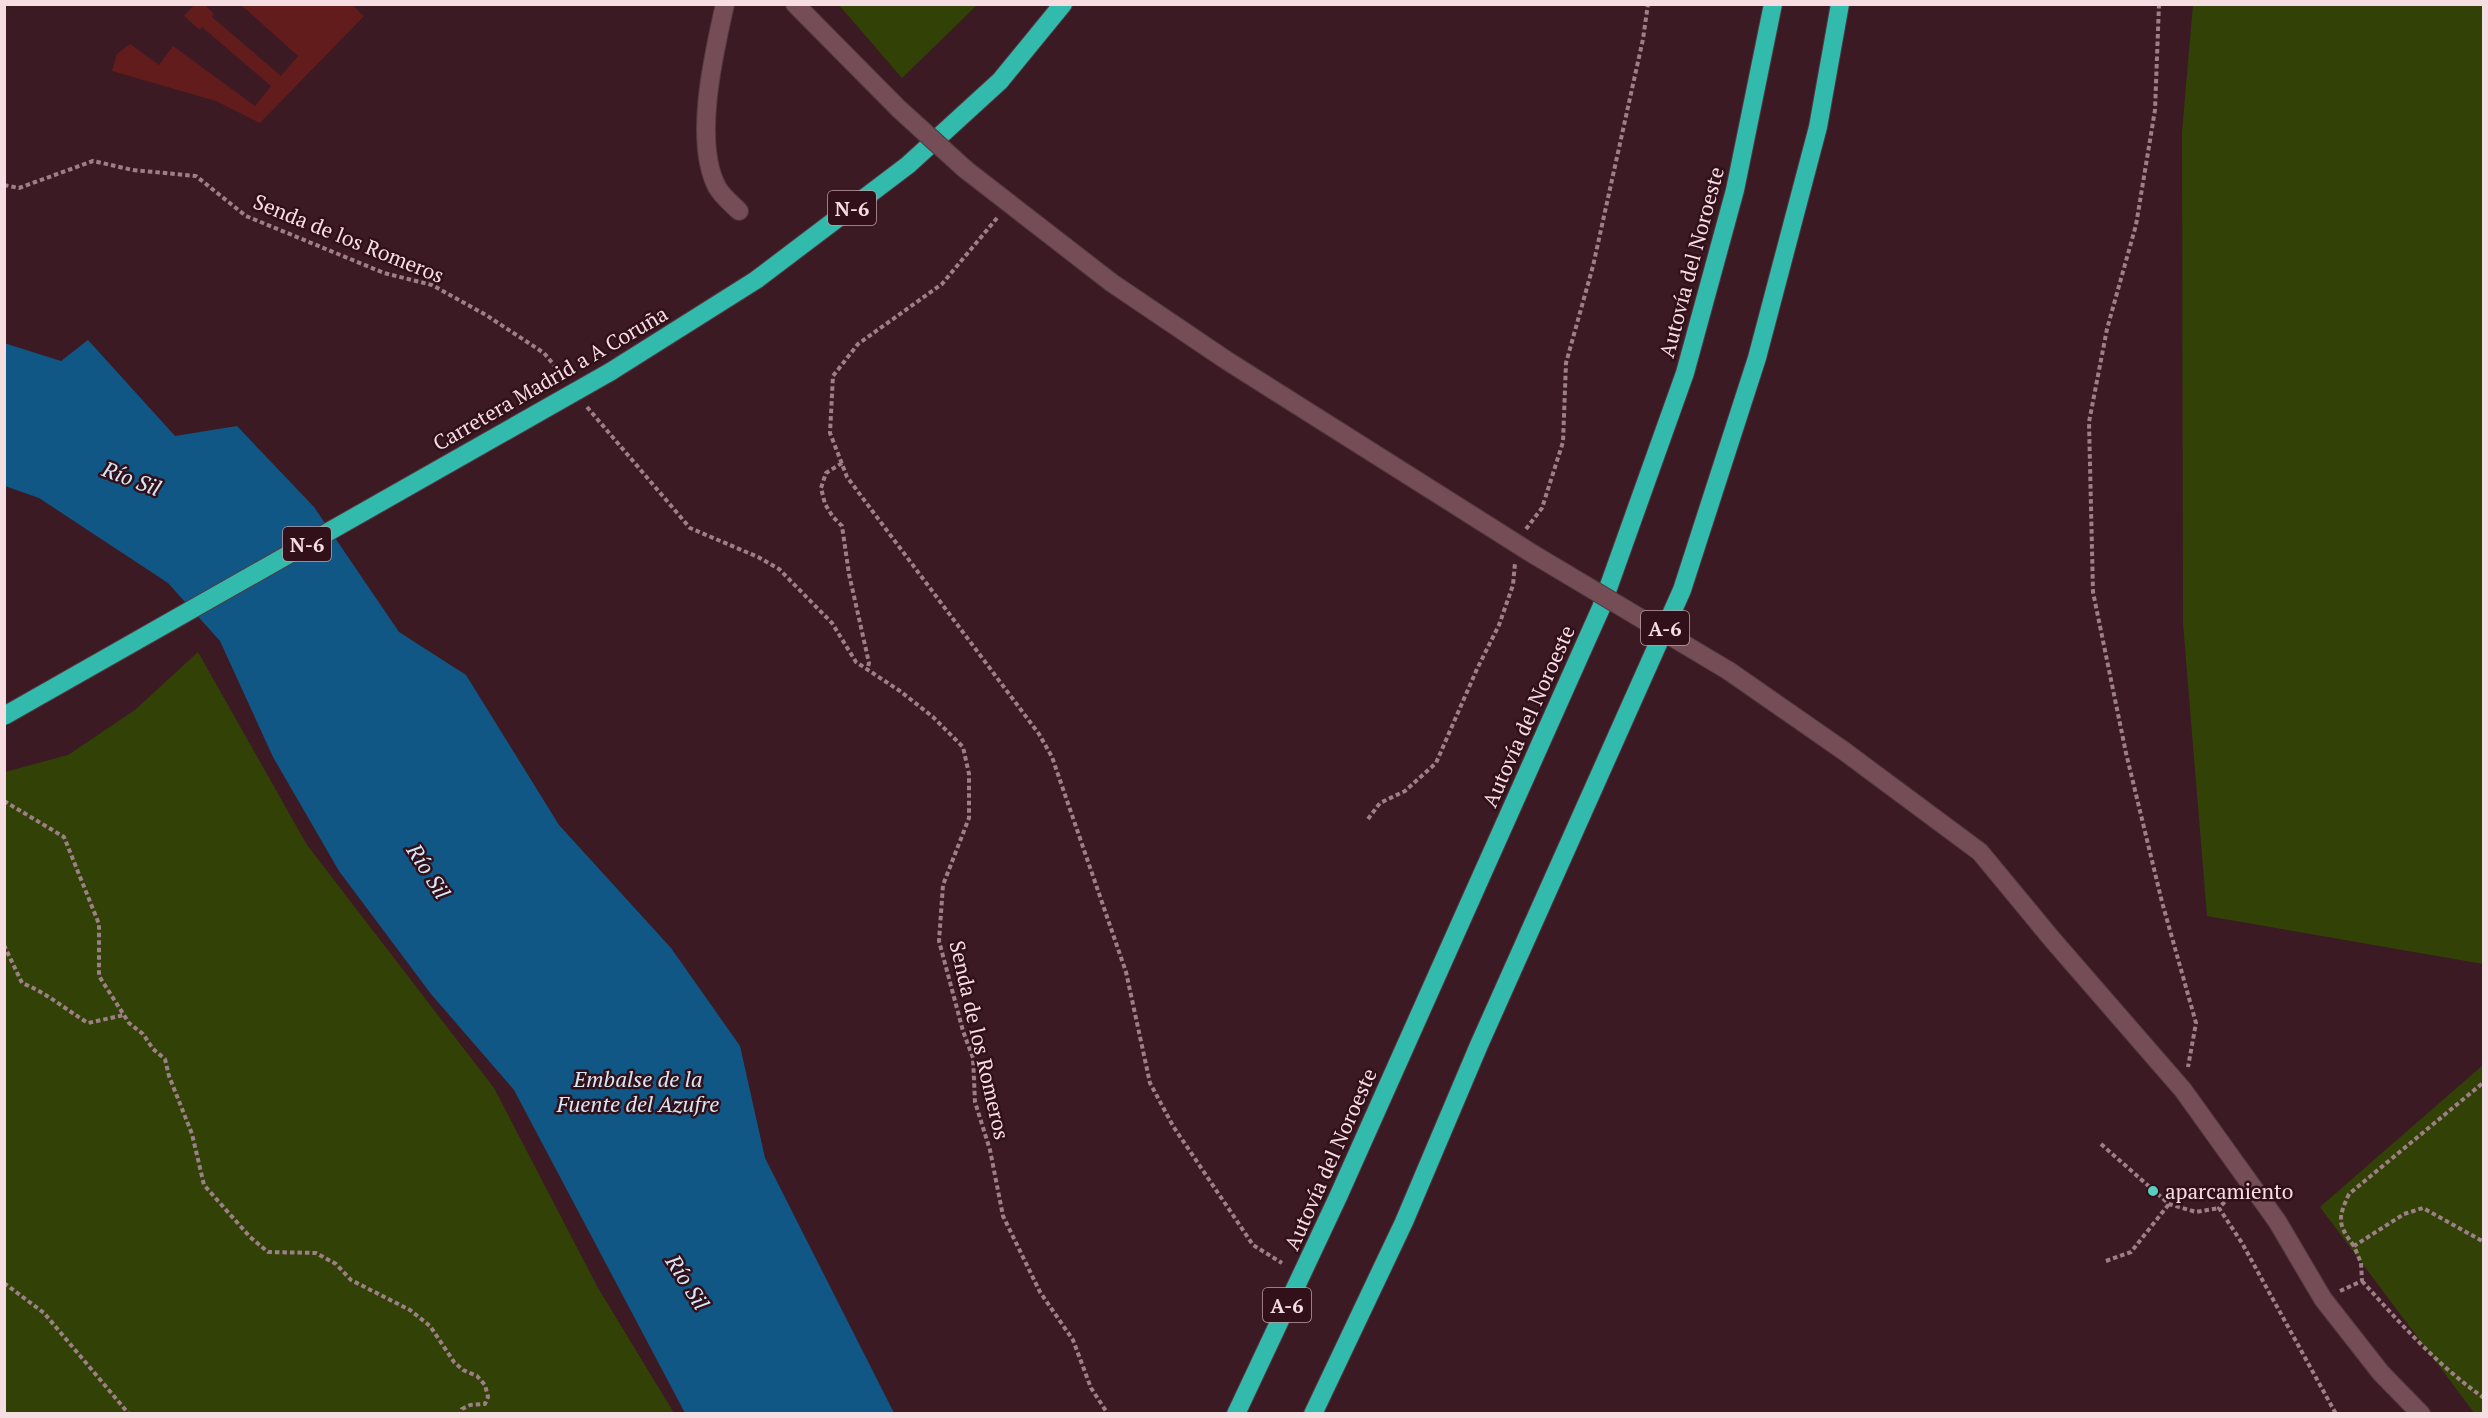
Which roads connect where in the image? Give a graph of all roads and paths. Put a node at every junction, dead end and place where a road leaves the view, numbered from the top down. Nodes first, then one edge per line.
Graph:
1 (725, 4) edge
2 (795, 4) edge
3 (1062, 4) edge
4 (1647, 4) edge
5 (1773, 4) edge
6 (1840, 4) edge
7 (2159, 4) edge
8 (4, 185) edge
9 (1010, 204) junction
10 (739, 211) dead end
11 (566, 380) dead end
12 (580, 398) dead end
13 (842, 464) junction
14 (1516, 543) junction
15 (867, 670) junction
16 (4, 716) edge
17 (4, 801) edge
18 (1368, 819) dead end
19 (4, 945) edge
20 (124, 1015) junction
21 (2484, 1082) edge
22 (2183, 1090) junction
23 (2101, 1144) dead end
24 (2247, 1179) junction
25 (2169, 1204) junction
26 (2219, 1208) junction
27 (2484, 1242) edge
28 (2354, 1246) junction
29 (2106, 1261) dead end
30 (1282, 1263) dead end
31 (2362, 1281) junction
32 (4, 1284) edge
33 (2323, 1299) junction
34 (2484, 1398) edge
35 (129, 1413) edge
36 (461, 1413) edge
37 (1108, 1413) edge
38 (1236, 1413) edge
39 (1312, 1413) edge
40 (2336, 1413) edge
41 (2421, 1413) edge

1 - 10 street
2 - 9 street, bridge
3 - 16 highway, Carretera Madrid a A Coruña / N-6, bridge
4 - 14 path
5 - 38 highway, Autovía del Noroeste / A-6
6 - 39 highway, A-6
7 - 22 path
8 - 11 path, Senda de los Romeros
9 - 13 path
9 - 14 street
12 - 15 path, Senda de los Romeros
13 - 15 path
13 - 30 path
14 - 18 path
14 - 22 street, bridge
15 - 37 path, Senda de los Romeros
17 - 20 path
19 - 20 path
20 - 36 path
21 - 28 path
22 - 24 street
23 - 25 path
24 - 26 path
24 - 33 street
25 - 26 path
25 - 29 path
26 - 40 path
27 - 28 path
28 - 31 path
31 - 33 path
31 - 34 path
32 - 35 path
33 - 41 street

